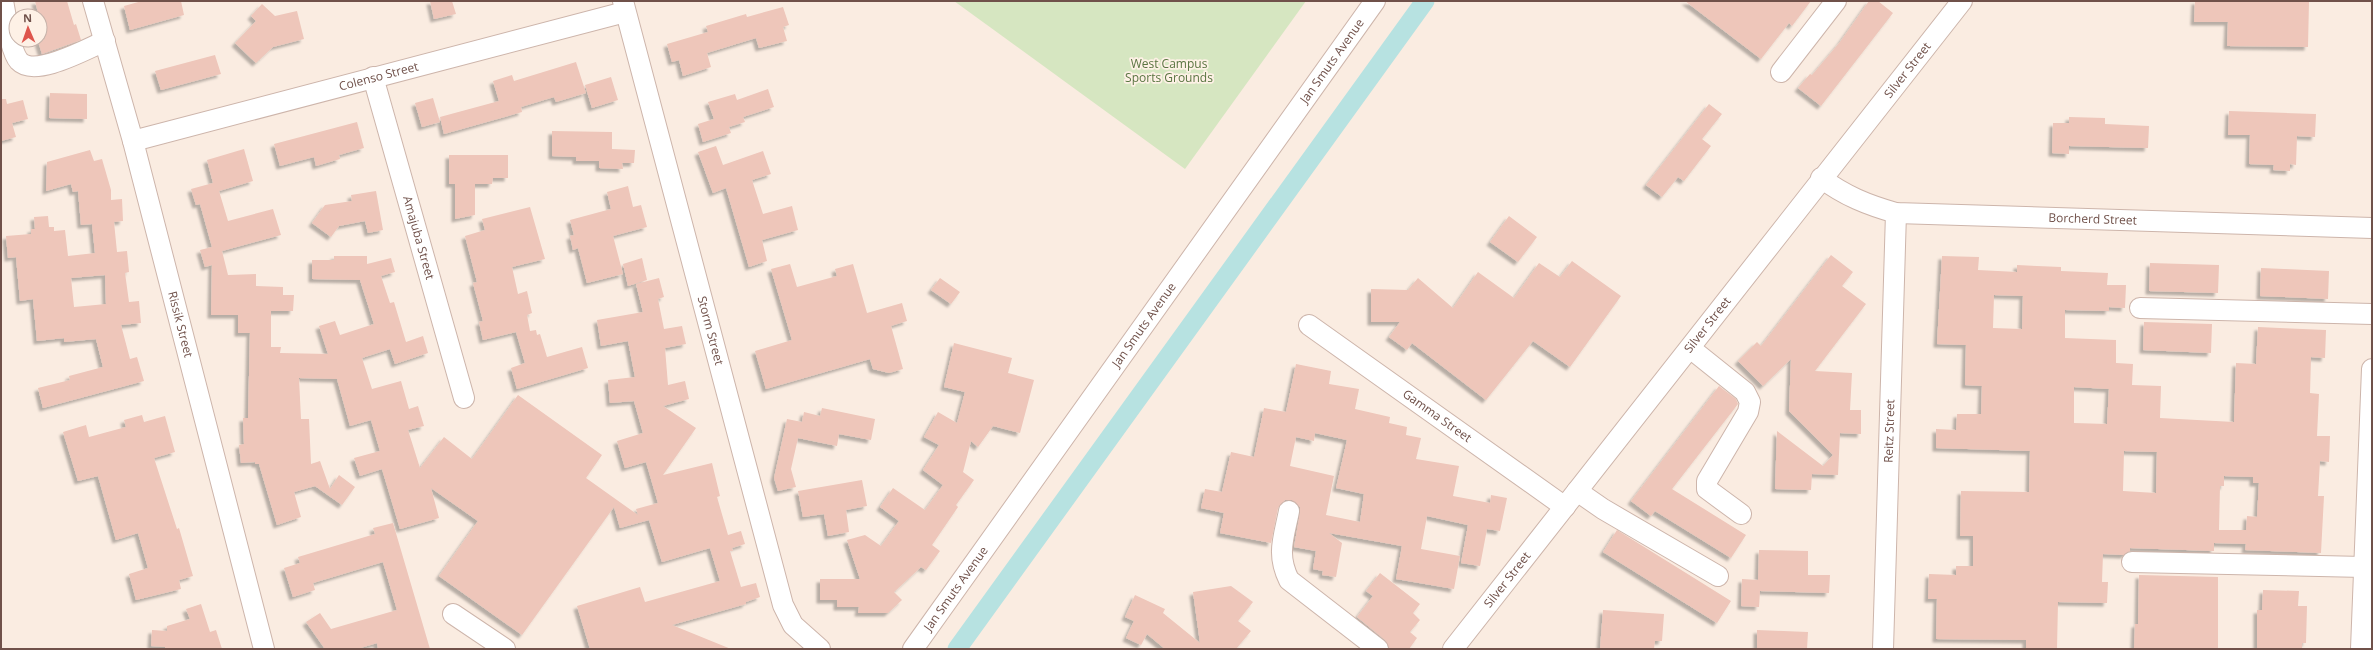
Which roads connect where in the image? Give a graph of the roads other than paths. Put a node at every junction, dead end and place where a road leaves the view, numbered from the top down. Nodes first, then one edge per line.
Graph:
1 (2, 1) edge
2 (93, 1) edge
3 (1375, 1) edge
4 (1836, 1) edge
5 (1962, 1) edge
6 (624, 6) edge
7 (105, 41) junction
8 (1781, 72) dead end
9 (372, 77) junction
10 (133, 141) junction
11 (1821, 178) junction
12 (1896, 213) junction
13 (2372, 228) edge
14 (2140, 308) dead end
15 (2372, 314) edge
16 (1310, 324) dead end
17 (1690, 348) junction
18 (2372, 369) edge
19 (464, 398) dead end
20 (1577, 491) junction
21 (1565, 507) junction
22 (1289, 511) dead end
23 (1741, 514) dead end
24 (2132, 562) dead end
25 (2364, 567) junction
26 (1718, 576) dead end
27 (453, 614) dead end
28 (264, 649) edge
29 (505, 649) edge
30 (820, 649) edge
31 (913, 649) edge
32 (1378, 649) edge
33 (1453, 649) edge
34 (1883, 649) edge
35 (2361, 649) edge

1 - 7 street
2 - 7 street, Rissik Street
3 - 31 street, Jan Smuts Avenue
4 - 8 street
5 - 11 street, Silver Street
6 - 9 street, Colenso Street
6 - 30 street, Storm Street
7 - 10 street, Rissik Street
9 - 10 street, Colenso Street
9 - 19 street, Amajuba Street
10 - 28 street, Rissik Street
11 - 12 street, Borcherd Street
11 - 17 street, Silver Street
12 - 13 street, Borcherd Street
12 - 34 street, Reitz Street
14 - 15 street
16 - 21 street, Gamma Street
17 - 20 street, Silver Street
17 - 23 street
18 - 25 street
20 - 21 street, Silver Street
20 - 26 street
21 - 33 street, Silver Street
22 - 32 street
24 - 25 street
25 - 35 street
27 - 29 street

